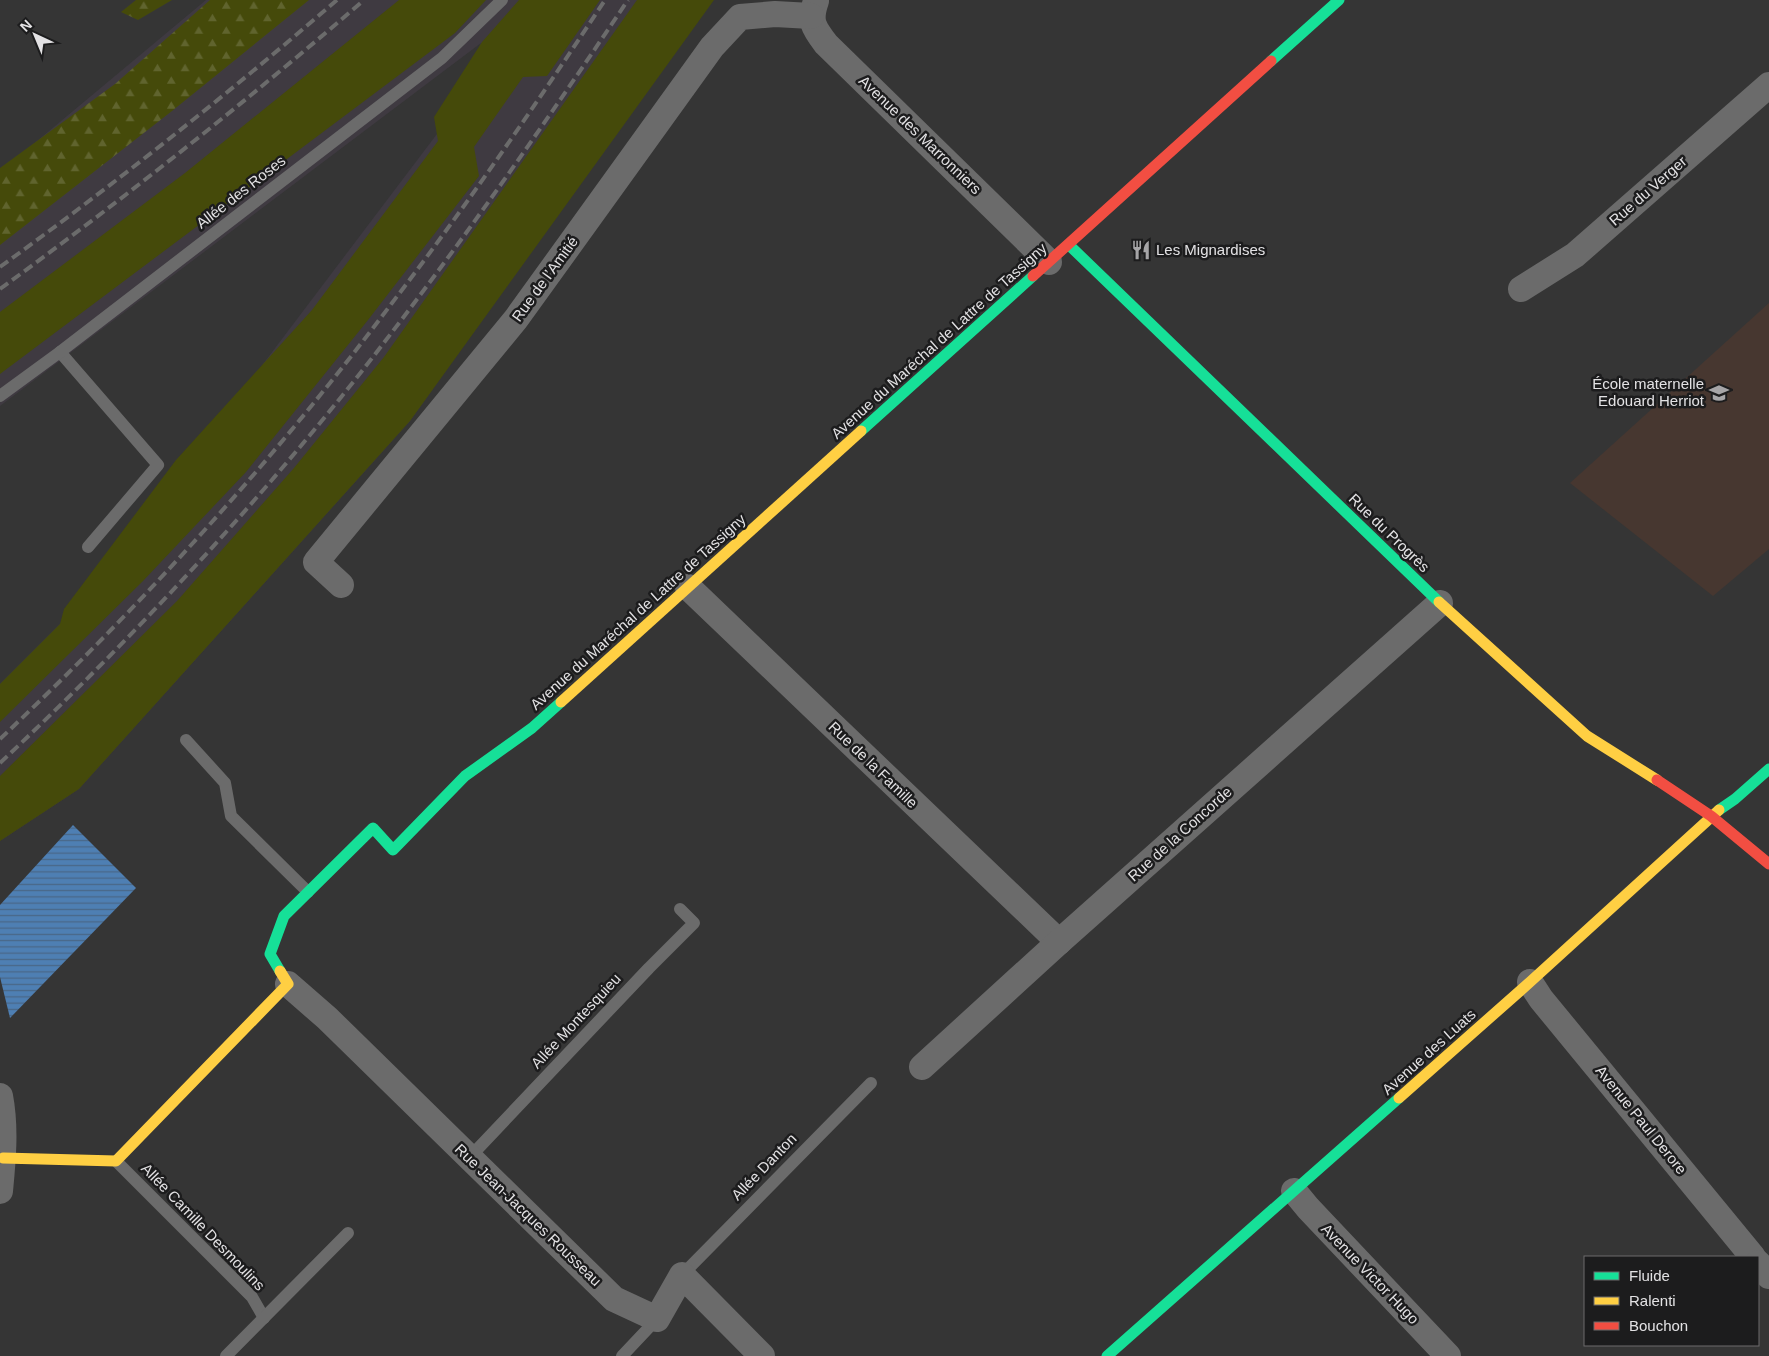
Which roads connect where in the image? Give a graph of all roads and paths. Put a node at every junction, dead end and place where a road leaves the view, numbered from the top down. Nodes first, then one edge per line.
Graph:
1 (502, 0) edge
2 (1339, 0) edge
3 (814, 8) edge
4 (1769, 85) edge
5 (1069, 245) junction
6 (1049, 262) junction
7 (1521, 289) dead end
8 (60, 352) junction
9 (0, 396) edge
10 (88, 547) dead end
11 (342, 585) dead end
12 (688, 587) junction
13 (1440, 603) junction
14 (186, 740) dead end
15 (1769, 769) edge
16 (1711, 816) junction
17 (1769, 864) edge
18 (308, 892) junction
19 (680, 909) dead end
20 (1059, 942) junction
21 (1530, 982) junction
22 (288, 984) junction
23 (922, 1067) dead end
24 (871, 1083) dead end
25 (1, 1104) edge
26 (3, 1158) junction
27 (469, 1158) junction
28 (116, 1161) junction
29 (1294, 1191) junction
30 (0, 1192) edge
31 (348, 1233) dead end
32 (1752, 1256) edge
33 (1759, 1264) edge
34 (682, 1275) junction
35 (1769, 1276) edge
36 (264, 1318) junction
37 (657, 1319) junction
38 (226, 1356) edge
39 (622, 1356) edge
40 (762, 1356) edge
41 (1107, 1356) edge
42 (1448, 1356) edge

1 - 8 lane, Allée des Roses
2 - 5 street, Avenue du Maréchal de Lattre de Tassigny
3 - 6 street, Avenue des Marronniers
3 - 11 street, Rue de l’Amitié
4 - 7 street, Rue du Verger
5 - 6 street, Avenue du Maréchal de Lattre de Tassigny
5 - 13 street, Rue du Progrès
6 - 12 street, Avenue du Maréchal de Lattre de Tassigny
8 - 9 lane, Allée des Roses
8 - 10 lane
12 - 18 street, Avenue du Maréchal de Lattre de Tassigny
12 - 20 street, Rue de la Famille
13 - 16 street, Rue du Progrès
13 - 20 street, Rue de la Concorde
14 - 18 lane
15 - 16 street, Avenue des Luats
16 - 17 street, Rue du Progrès
16 - 21 street, Avenue des Luats
18 - 22 street, Avenue du Maréchal de Lattre de Tassigny
19 - 27 lane, Allée Montesquieu
20 - 23 street, Rue de la Concorde
21 - 29 street, Avenue des Luats
21 - 32 street, Avenue Paul Derore
22 - 27 street, Rue Jean-Jacques Rousseau
22 - 28 street
24 - 34 lane, Allée Danton
25 - 26 street
26 - 28 street
26 - 30 street
27 - 37 street, Rue Jean-Jacques Rousseau
28 - 36 lane, Allée Camille Desmoulins
29 - 41 street, Avenue des Luats
29 - 42 street, Avenue Victor Hugo
31 - 36 lane
33 - 35 street
34 - 37 street
34 - 40 street
36 - 38 lane
37 - 39 lane

